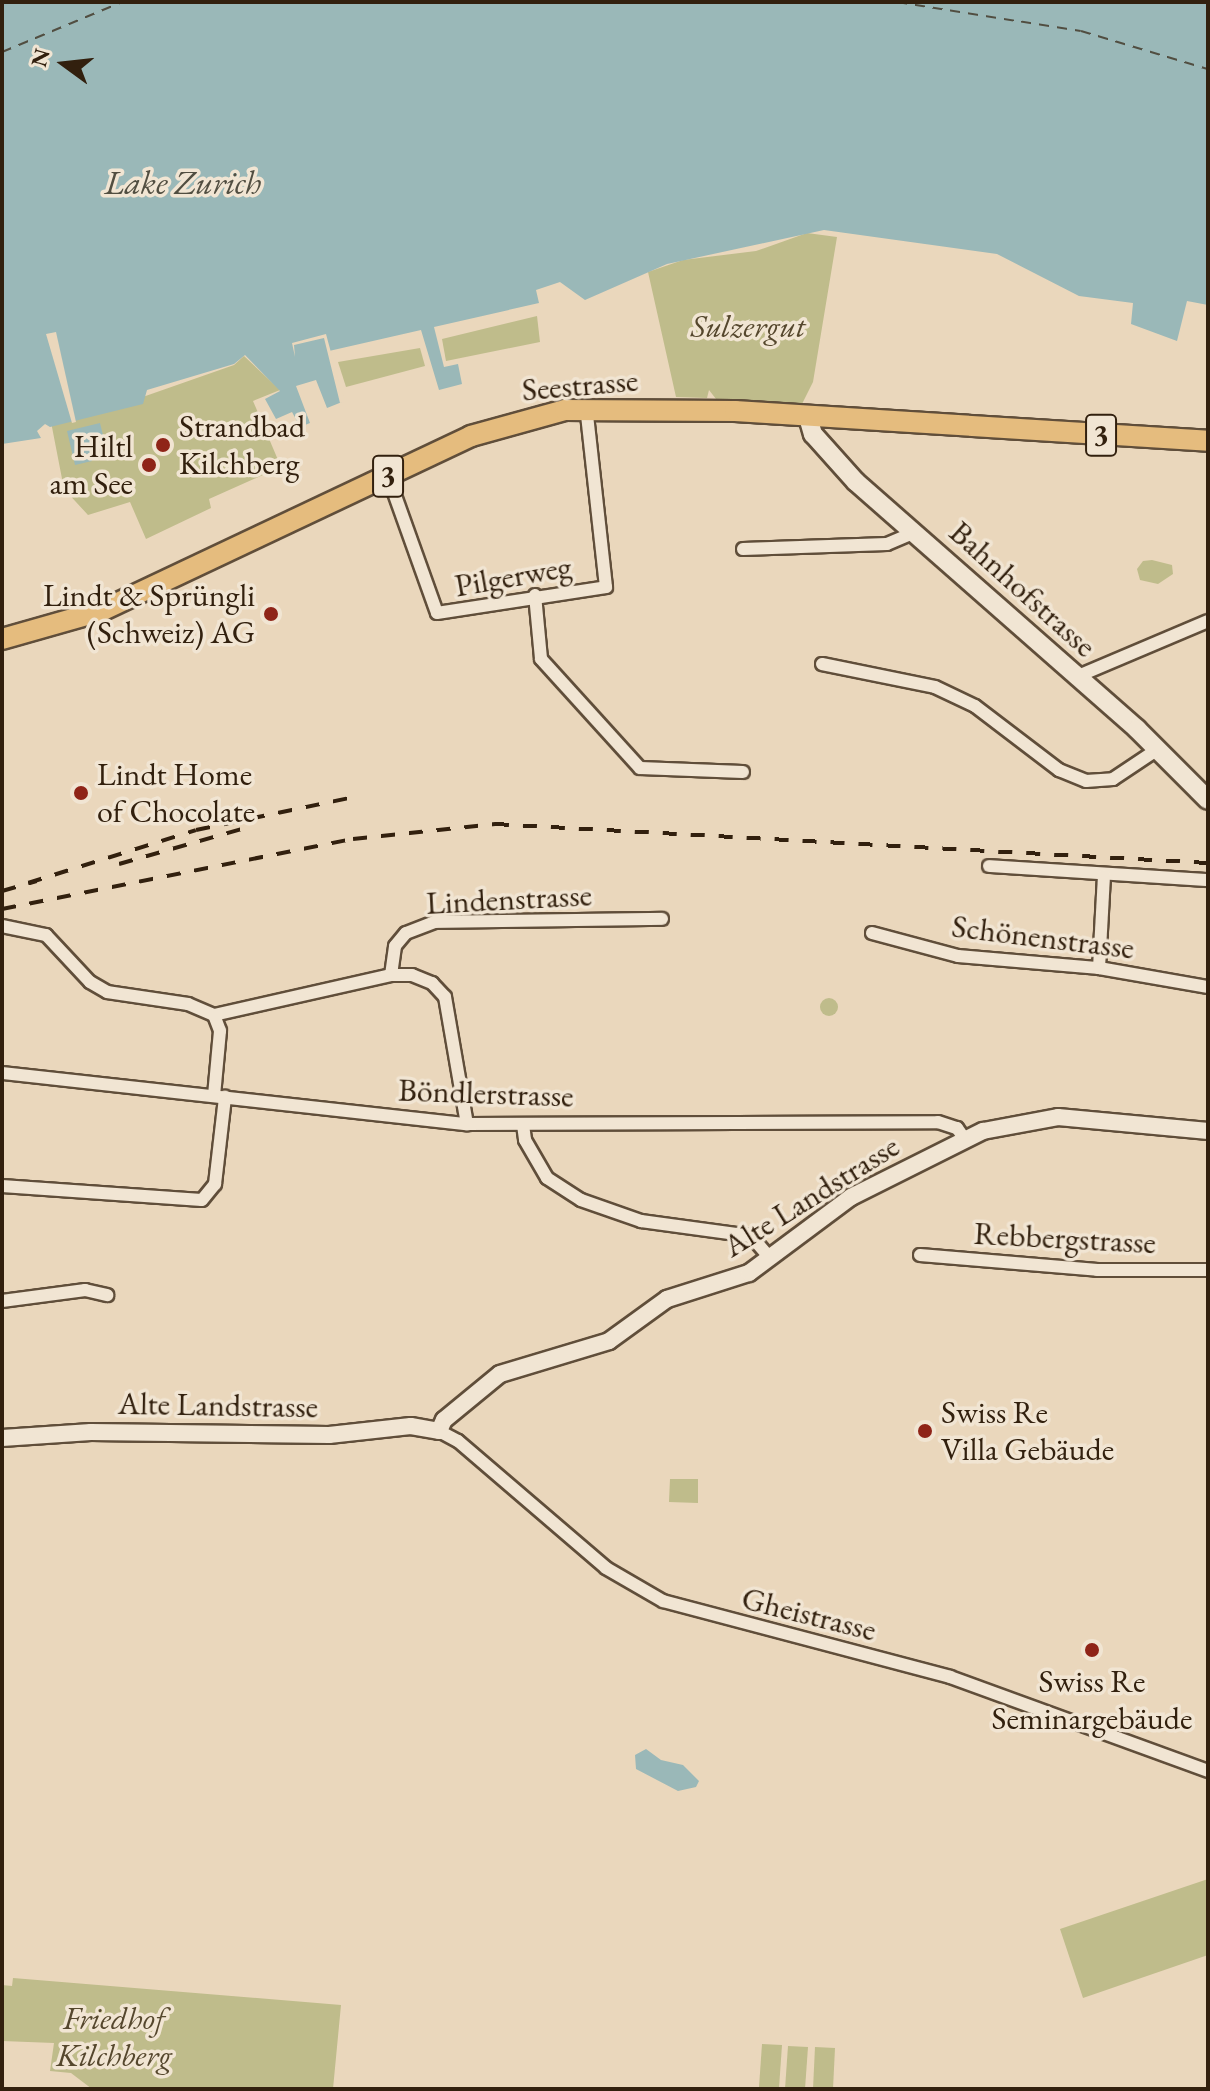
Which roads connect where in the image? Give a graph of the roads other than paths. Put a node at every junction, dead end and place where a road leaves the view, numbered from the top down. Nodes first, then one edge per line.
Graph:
1 (586, 407) junction
2 (808, 417) junction
3 (1208, 441) edge
4 (388, 476) junction
5 (915, 532) junction
6 (743, 549) dead end
7 (535, 595) junction
8 (1208, 621) edge
9 (2, 639) edge
10 (822, 664) dead end
11 (1076, 677) junction
12 (1158, 749) junction
13 (743, 772) dead end
14 (1207, 797) edge
15 (989, 866) dead end
16 (1104, 875) junction
17 (1208, 880) edge
18 (662, 919) dead end
19 (2, 926) edge
20 (872, 933) dead end
21 (1099, 968) junction
22 (391, 975) junction
23 (1208, 987) edge
24 (214, 1015) junction
25 (2, 1073) edge
26 (220, 1096) junction
27 (467, 1124) junction
28 (523, 1125) junction
29 (1208, 1131) edge
30 (964, 1138) junction
31 (2, 1186) edge
32 (920, 1255) dead end
33 (770, 1258) junction
34 (1208, 1270) edge
35 (107, 1295) dead end
36 (2, 1301) edge
37 (439, 1431) junction
38 (2, 1438) edge
39 (1208, 1771) edge

1 - 2 main road, Seestrasse / 3
1 - 4 main road, Seestrasse / 3
1 - 7 street, Pilgerweg
2 - 3 main road, Seestrasse / 3
2 - 5 main road, Bahnhofstrasse
4 - 7 street, Pilgerweg
4 - 9 main road, Seestrasse / 3
5 - 6 street
5 - 11 main road, Bahnhofstrasse
7 - 13 street
8 - 11 street
10 - 12 street
11 - 12 main road, Bahnhofstrasse
12 - 14 main road, Bahnhofstrasse
15 - 16 street
16 - 17 street
16 - 21 street
18 - 22 street, Lindenstrasse
19 - 24 street
20 - 21 street, Schönenstrasse
21 - 23 street, Schönenstrasse
22 - 24 street
22 - 27 street
24 - 26 street
25 - 26 street, Böndlerstrasse
26 - 27 street, Böndlerstrasse
26 - 31 street
27 - 28 street, Böndlerstrasse
28 - 30 street, Böndlerstrasse
28 - 33 street
29 - 30 street, Alte Landstrasse
30 - 33 street, Alte Landstrasse
32 - 34 street, Rebbergstrasse
33 - 37 street, Alte Landstrasse
35 - 36 street
37 - 38 street, Alte Landstrasse
37 - 39 street, Gheistrasse

